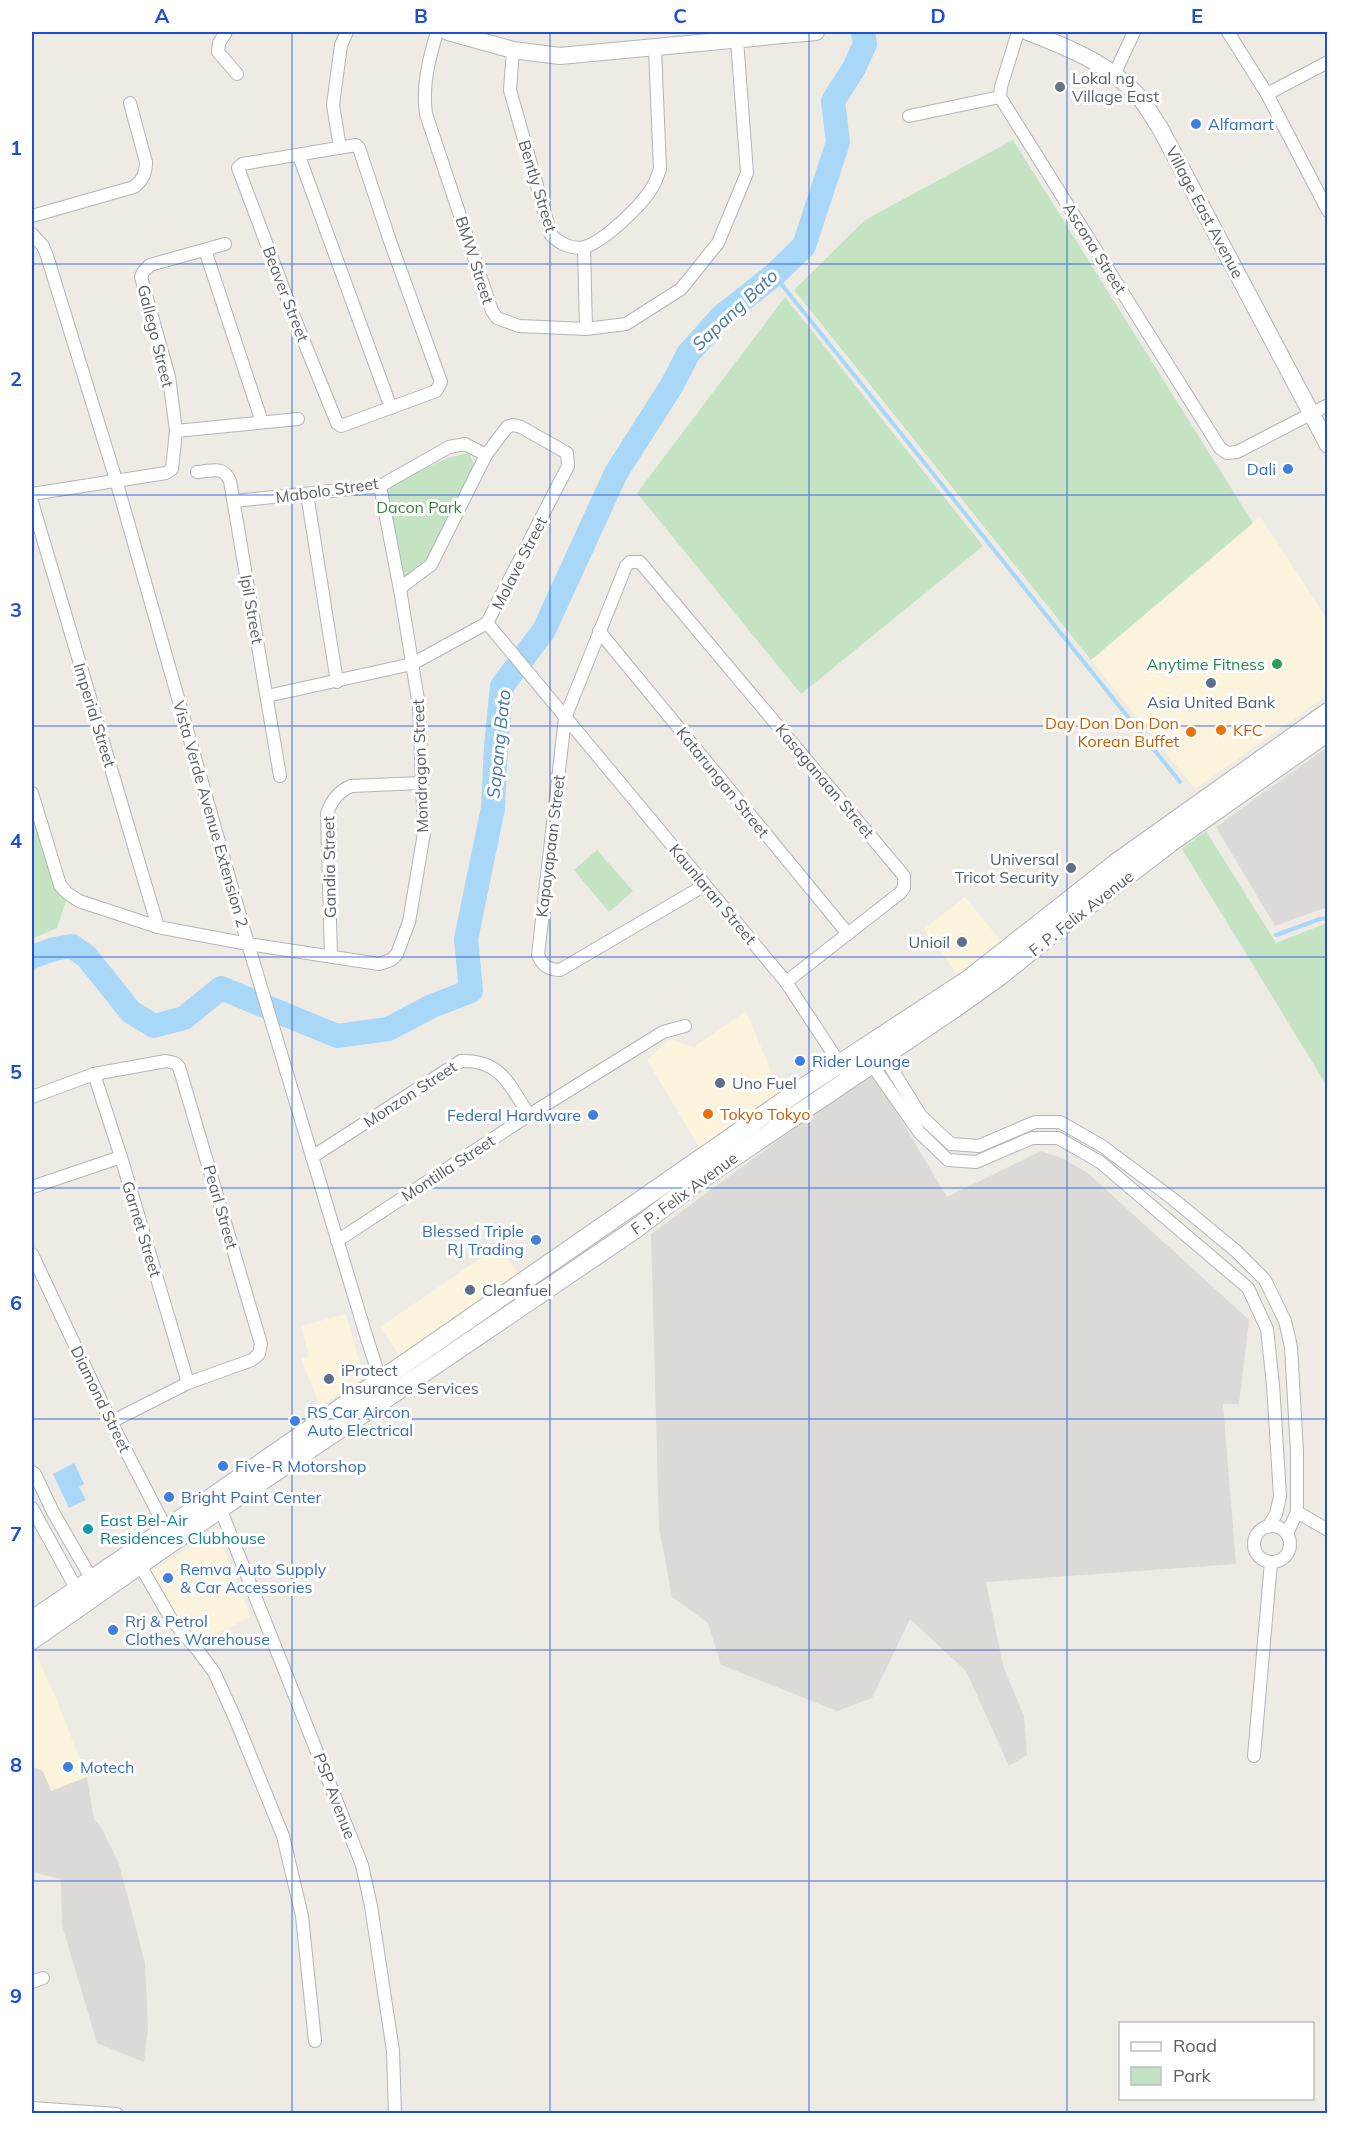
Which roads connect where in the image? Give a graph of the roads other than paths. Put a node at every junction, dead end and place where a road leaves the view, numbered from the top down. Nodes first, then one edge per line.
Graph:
1 (226, 32) edge
2 (347, 32) edge
3 (437, 32) edge
4 (448, 32) edge
5 (816, 32) edge
6 (1018, 32) edge
7 (1028, 32) edge
8 (1228, 32) edge
9 (1131, 33) edge
10 (737, 40) junction
11 (655, 49) junction
12 (513, 51) junction
13 (1328, 62) edge
14 (237, 74) dead end
15 (1114, 75) junction
16 (1267, 94) junction
17 (1000, 97) junction
18 (130, 103) dead end
19 (909, 116) dead end
20 (340, 148) junction
21 (299, 156) junction
22 (1328, 211) edge
23 (32, 216) edge
24 (32, 234) edge
25 (225, 244) dead end
26 (584, 247) junction
27 (205, 250) junction
28 (586, 329) junction
29 (1328, 405) edge
30 (391, 408) junction
31 (1311, 414) junction
32 (298, 418) dead end
33 (262, 422) junction
34 (176, 431) junction
35 (1328, 444) edge
36 (486, 455) junction
37 (197, 472) dead end
38 (116, 480) junction
39 (380, 486) junction
40 (32, 494) edge
41 (307, 494) junction
42 (234, 501) junction
43 (32, 502) edge
44 (640, 562) joint
45 (400, 588) junction
46 (488, 623) junction
47 (599, 631) junction
48 (412, 664) junction
49 (337, 682) junction
50 (267, 696) junction
51 (1328, 712) edge
52 (565, 718) junction
53 (1328, 732) edge
54 (280, 776) dead end
55 (421, 783) junction
56 (32, 793) edge
57 (705, 885) junction
58 (158, 927) junction
59 (848, 934) junction
60 (248, 944) junction
61 (331, 956) junction
62 (786, 982) junction
63 (685, 1026) dead end
64 (873, 1052) junction
65 (845, 1071) junction
66 (94, 1074) junction
67 (32, 1097) edge
68 (529, 1114) junction
69 (121, 1157) junction
70 (312, 1157) junction
71 (32, 1187) edge
72 (1173, 1199) junction
73 (1159, 1212) junction
74 (337, 1241) junction
75 (32, 1254) edge
76 (1285, 1321) junction
77 (1267, 1329) junction
78 (380, 1381) junction
79 (188, 1383) junction
80 (388, 1397) junction
81 (111, 1422) junction
82 (296, 1448) junction
83 (32, 1472) edge
84 (218, 1501) junction
85 (32, 1508) edge
86 (1297, 1512) junction
87 (1268, 1527) junction
88 (1328, 1530) edge
89 (1287, 1534) junction
90 (170, 1536) junction
91 (136, 1559) junction
92 (1271, 1562) junction
93 (96, 1586) junction
94 (77, 1590) junction
95 (32, 1620) edge
96 (32, 1640) edge
97 (1254, 1756) dead end
98 (315, 2041) dead end
99 (32, 2109) edge
100 (117, 2114) edge
101 (395, 2114) edge

1 - 14 street
2 - 20 street
3 - 28 street, BMW Street
4 - 12 street
5 - 10 street
6 - 17 street
7 - 15 street, Village East Avenue
8 - 16 street
9 - 15 street
10 - 11 street
10 - 28 street, BMW Street
11 - 12 street
11 - 26 street
12 - 26 street, Bently Street
13 - 16 street
15 - 31 street, Village East Avenue
16 - 22 street
17 - 19 street
17 - 31 street, Ascona Street
18 - 23 street
20 - 21 street, Beaver Street
20 - 30 street, Beaver Street
21 - 30 street
21 - 30 street, Beaver Street
24 - 38 street, Vista Verde Avenue Extension 2
25 - 27 street, Gallego Street
26 - 28 street
27 - 33 street
27 - 34 street, Gallego Street
29 - 31 street
31 - 35 street, Village East Avenue
32 - 33 street
33 - 34 street
34 - 38 street, Gallego Street
36 - 39 street, Mabolo Street
36 - 45 street
36 - 46 street, Molave Street
37 - 42 street, Ipil Street
38 - 40 street, Gallego Street
38 - 60 street, Vista Verde Avenue Extension 2
39 - 41 street, Mabolo Street
39 - 45 street, Mondragon Street
41 - 42 street, Mabolo Street
41 - 49 street
42 - 50 street, Ipil Street
43 - 58 street, Imperial Street
44 - 47 street, Kapayapaan Street
44 - 59 street, Kasaganaan Street
45 - 48 street, Mondragon Street
46 - 48 street, Molave Street
46 - 52 street, Kaunlaran Street
47 - 52 street, Kapayapaan Street
47 - 59 street, Katarungan Street
48 - 49 street, Molave Street
48 - 55 street, Mondragon Street
49 - 50 street, Molave Street
50 - 54 street, Ipil Street
51 - 64 main road, F. P. Felix Avenue
52 - 57 street, Kaunlaran Street
52 - 57 street, Kapayapaan Street
53 - 64 main road, F. P. Felix Avenue
55 - 61 street, Mondragon Street
55 - 61 street, Gandia Street
56 - 58 street, Mondragon Street
57 - 62 street, Kaunlaran Street
58 - 60 street, Mondragon Street
59 - 62 street, Kasaganaan Street
60 - 61 street, Mondragon Street
60 - 70 street, Vista Verde Avenue Extension 2
62 - 65 street, Kaunlaran Street
63 - 68 street, Montilla Street
64 - 65 main road, F. P. Felix Avenue
64 - 72 street
64 - 73 street
65 - 78 main road, F. P. Felix Avenue
65 - 80 main road, F. P. Felix Avenue
66 - 67 street
66 - 69 street, Garnet Street
66 - 79 street, Pearl Street
68 - 70 street, Monzon Street
68 - 74 street, Montilla Street
69 - 71 street
69 - 79 street, Garnet Street
70 - 74 street, Vista Verde Avenue Extension 2
72 - 73 street
72 - 76 street
73 - 77 street
74 - 78 street, Vista Verde Avenue Extension 2
75 - 81 street, Diamond Street
76 - 77 street
76 - 86 street
77 - 87 street
78 - 80 street, Vista Verde Avenue Extension 2
78 - 82 main road, F. P. Felix Avenue
79 - 81 street
80 - 82 main road, F. P. Felix Avenue
81 - 90 street, Diamond Street
82 - 84 main road, F. P. Felix Avenue
83 - 93 street
84 - 90 main road, F. P. Felix Avenue
84 - 101 street, PSP Avenue
85 - 94 street
86 - 88 street
86 - 89 street
87 - 89 street
87 - 92 street
89 - 92 street
90 - 91 main road, F. P. Felix Avenue
91 - 93 main road, F. P. Felix Avenue
91 - 98 street
92 - 97 street
93 - 94 main road, F. P. Felix Avenue
93 - 96 main road, F. P. Felix Avenue
94 - 95 main road, F. P. Felix Avenue
99 - 100 street

